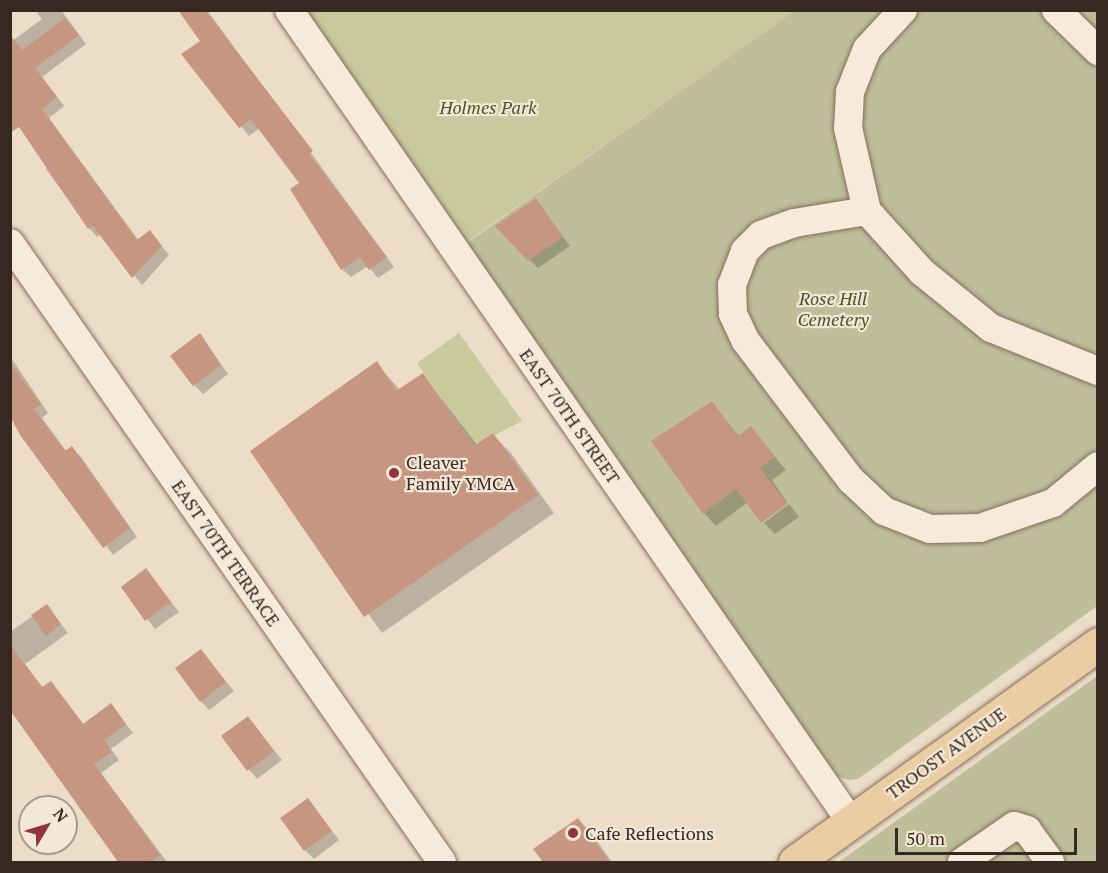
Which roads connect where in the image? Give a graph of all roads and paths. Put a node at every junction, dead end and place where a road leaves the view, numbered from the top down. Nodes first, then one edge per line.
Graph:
1 (289, 10) edge
2 (903, 10) edge
3 (1056, 10) edge
4 (1098, 51) edge
5 (867, 211) junction
6 (10, 243) edge
7 (1098, 371) edge
8 (1098, 466) edge
9 (1098, 644) edge
10 (851, 822) junction
11 (442, 862) edge
12 (795, 862) edge
13 (962, 862) edge
14 (1050, 862) edge

1 - 10 street, EAST 70TH STREET
2 - 5 street
3 - 4 street
5 - 7 street
5 - 8 street
6 - 11 street, EAST 70TH TERRACE
9 - 10 main road, TROOST AVENUE
10 - 12 main road, TROOST AVENUE
13 - 14 street

